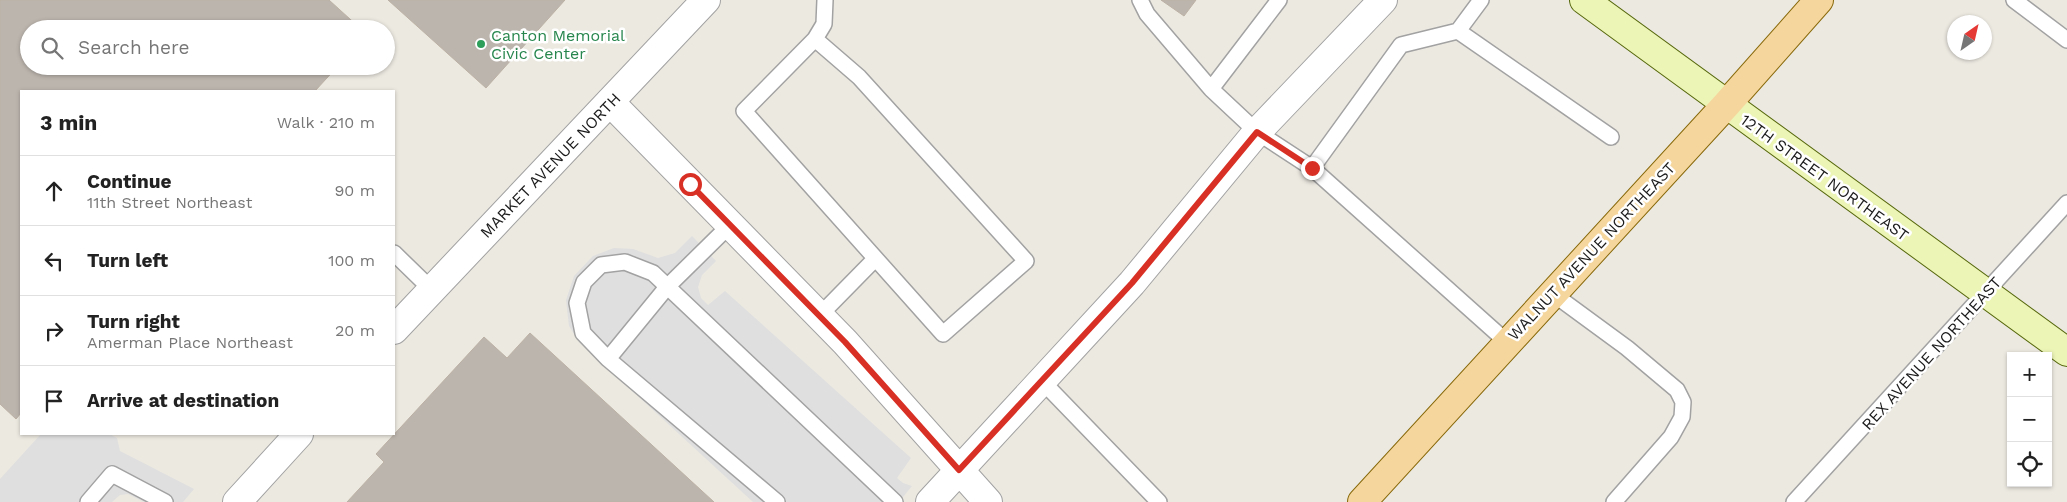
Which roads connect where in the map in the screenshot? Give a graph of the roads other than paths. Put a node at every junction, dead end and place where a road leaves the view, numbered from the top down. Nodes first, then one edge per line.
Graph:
1 (706, 0) edge
2 (825, 0) edge
3 (1140, 0) edge
4 (1279, 0) edge
5 (1383, 0) edge
6 (1480, 0) edge
7 (1584, 0) edge
8 (1819, 0) edge
9 (2014, 0) edge
10 (1458, 31) junction
11 (815, 39) junction
12 (2067, 40) edge
13 (1211, 89) junction
14 (610, 102) junction
15 (1726, 105) junction
16 (1257, 132) junction
17 (1611, 137) dead end
18 (1312, 168) junction
19 (2067, 203) edge
20 (730, 225) junction
21 (395, 254) edge
22 (875, 259) junction
23 (668, 287) junction
24 (431, 289) junction
25 (1552, 293) junction
26 (1985, 293) junction
27 (819, 316) junction
28 (395, 329) edge
29 (1508, 343) junction
30 (2067, 352) edge
31 (608, 359) junction
32 (1041, 380) junction
33 (298, 435) edge
34 (959, 470) junction
35 (88, 502) edge
36 (165, 502) edge
37 (237, 502) edge
38 (778, 502) edge
39 (896, 502) edge
40 (930, 502) edge
41 (988, 502) edge
42 (1159, 502) edge
43 (1362, 502) edge
44 (1614, 502) edge
45 (1794, 502) edge

1 - 14 street, MARKET AVENUE NORTH
2 - 11 lane
3 - 13 lane
4 - 13 lane
5 - 16 street
6 - 10 lane
7 - 15 main road, 12TH STREET NORTHEAST
8 - 15 main road, WALNUT AVENUE NORTHEAST
9 - 12 lane
10 - 17 lane
10 - 18 lane
11 - 22 lane
11 - 22 lane
13 - 16 lane
14 - 20 street
14 - 24 street, MARKET AVENUE NORTH
15 - 25 main road, WALNUT AVENUE NORTHEAST
15 - 26 main road, 12TH STREET NORTHEAST
16 - 18 lane
16 - 32 street
18 - 29 lane
19 - 26 lane, REX AVENUE NORTHEAST
20 - 23 lane
20 - 27 street
21 - 24 lane
22 - 27 lane
23 - 31 lane
23 - 31 lane
23 - 39 lane
24 - 28 street, MARKET AVENUE NORTH
25 - 29 main road, WALNUT AVENUE NORTHEAST
25 - 44 lane
26 - 30 main road, 12TH STREET NORTHEAST
26 - 45 lane, REX AVENUE NORTHEAST
27 - 34 street
29 - 43 main road, WALNUT AVENUE NORTHEAST
31 - 38 lane
32 - 34 street
32 - 42 lane
33 - 37 street
34 - 40 street
34 - 41 street
35 - 36 lane

